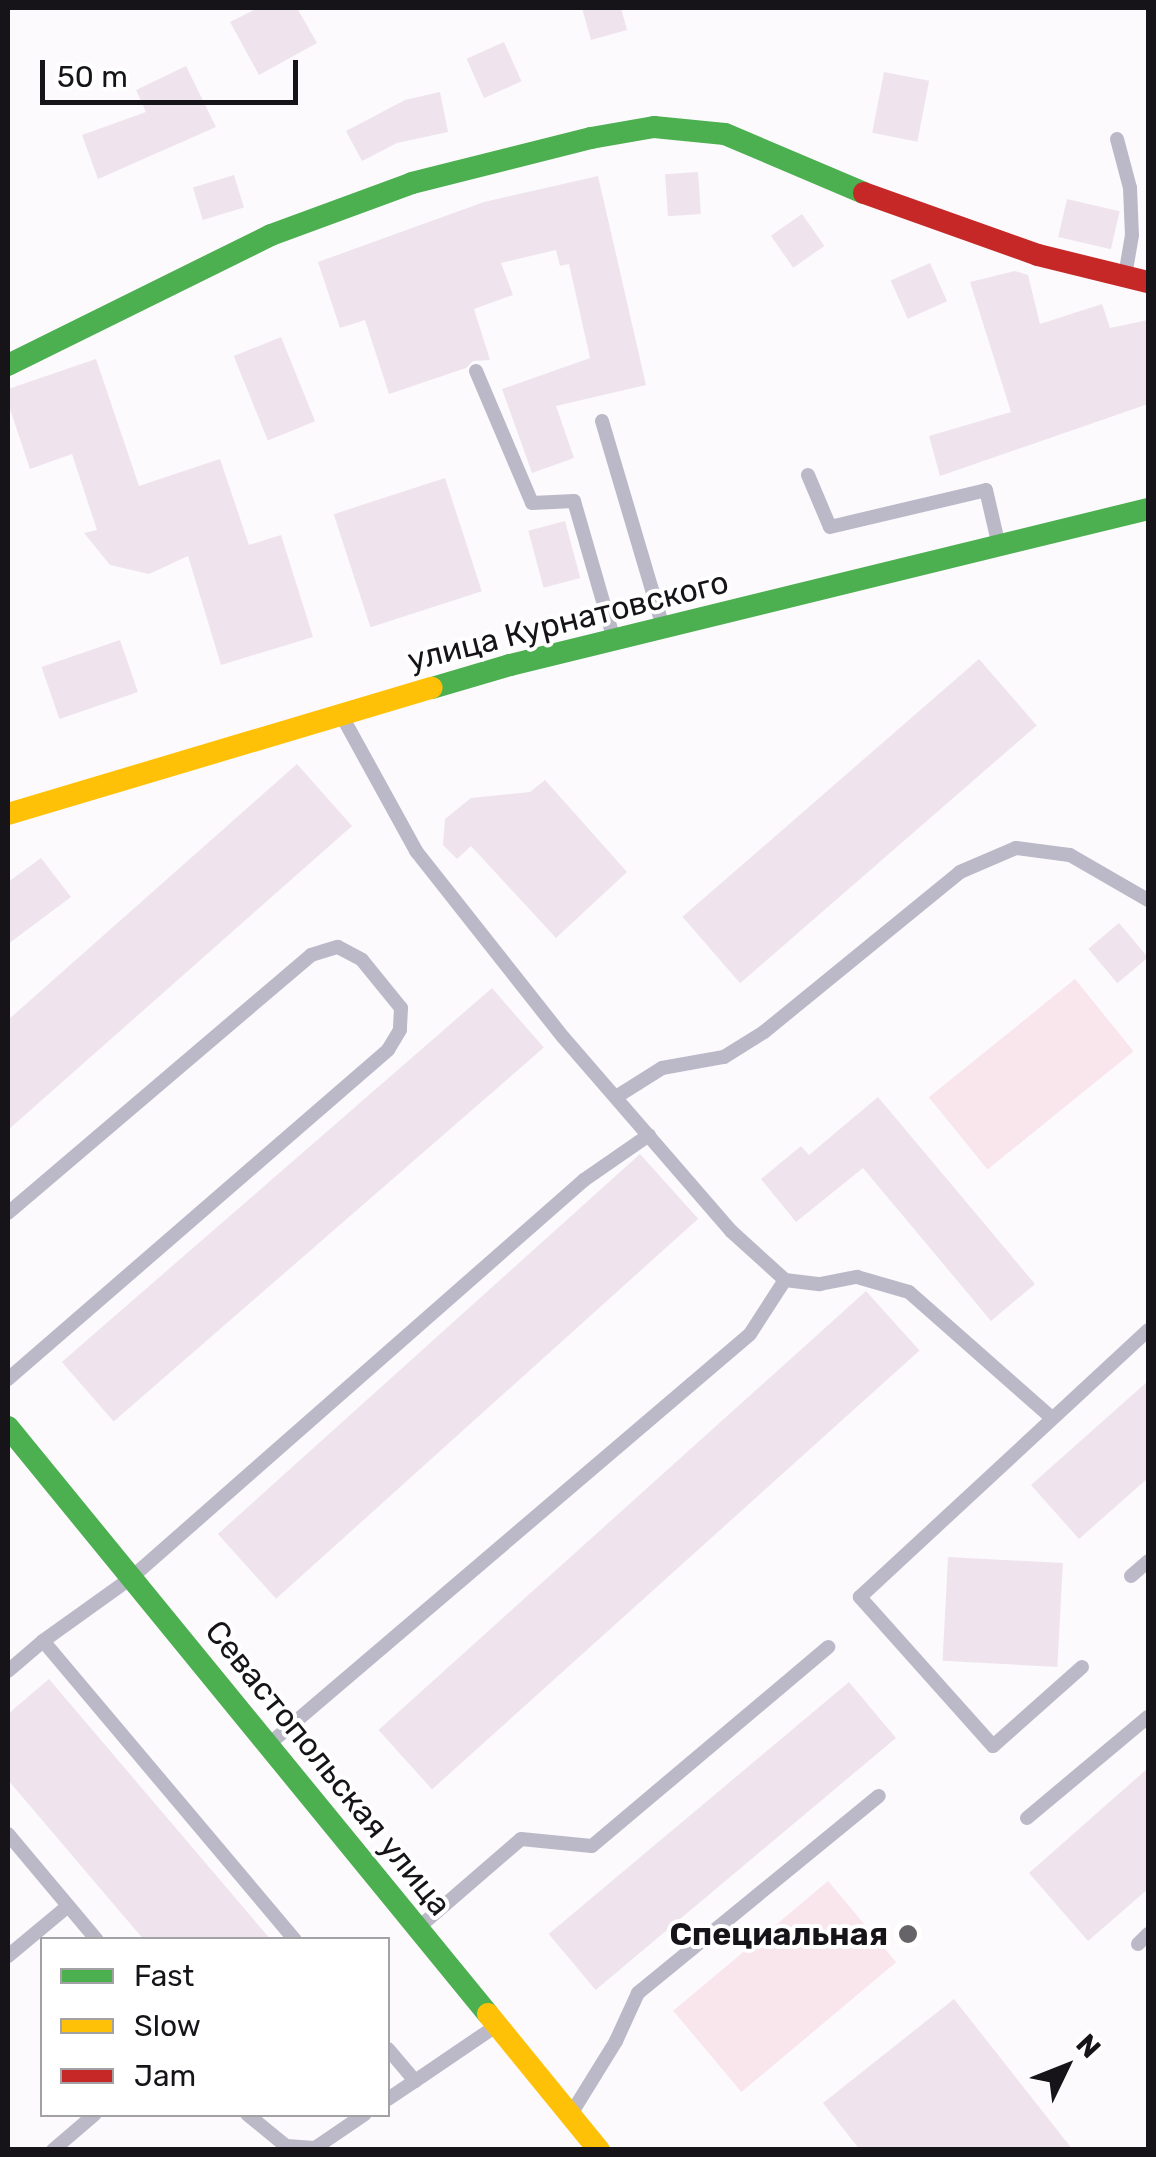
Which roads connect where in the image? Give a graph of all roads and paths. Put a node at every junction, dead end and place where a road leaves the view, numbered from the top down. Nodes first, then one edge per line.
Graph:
1 (1117, 139) dead end
2 (1124, 277) junction
3 (1148, 282) edge
4 (8, 365) edge
5 (476, 371) dead end
6 (602, 421) dead end
7 (808, 475) dead end
8 (1148, 509) edge
9 (1000, 548) junction
10 (663, 630) junction
11 (614, 642) junction
12 (341, 714) junction
13 (8, 814) edge
14 (1148, 900) edge
15 (616, 1097) junction
16 (649, 1136) junction
17 (8, 1212) edge
18 (785, 1280) junction
19 (1148, 1330) edge
20 (8, 1379) edge
21 (1050, 1418) junction
22 (8, 1427) edge
23 (1148, 1562) edge
24 (1131, 1576) dead end
25 (131, 1578) junction
26 (44, 1641) junction
27 (828, 1647) dead end
28 (1082, 1667) dead end
29 (8, 1672) edge
30 (1148, 1717) edge
31 (267, 1746) junction
32 (879, 1796) dead end
33 (1028, 1818) dead end
34 (8, 1834) edge
35 (68, 1906) junction
36 (418, 1928) junction
37 (94, 1937) edge
38 (292, 1937) edge
39 (8, 1956) edge
40 (496, 2025) junction
41 (390, 2051) edge
42 (415, 2081) junction
43 (390, 2098) edge
44 (570, 2115) junction
45 (92, 2117) edge
46 (249, 2117) edge
47 (361, 2117) edge
48 (53, 2150) edge
49 (599, 2150) edge

1 - 2 lane
2 - 3 street
2 - 4 street
5 - 11 lane
6 - 10 lane
7 - 9 lane
8 - 9 street, улица Курнатовского
9 - 10 street, улица Курнатовского
10 - 11 street, улица Курнатовского
11 - 12 street, улица Курнатовского
12 - 13 street, улица Курнатовского
12 - 15 lane
14 - 15 lane
15 - 16 lane
16 - 18 lane
16 - 25 lane
17 - 20 lane
18 - 21 lane
18 - 31 lane
19 - 21 lane
21 - 28 lane
22 - 25 street, Севастопольская улица
23 - 24 lane
25 - 26 lane
25 - 31 street, Севастопольская улица
26 - 29 lane
26 - 38 lane
27 - 36 lane
30 - 33 lane
31 - 36 street, Севастопольская улица
32 - 44 lane
34 - 35 lane
35 - 37 lane
35 - 39 lane
36 - 40 street, Севастопольская улица
40 - 42 lane
40 - 44 street, Севастопольская улица
41 - 42 lane
42 - 43 lane
44 - 49 street, Севастопольская улица
45 - 48 lane
46 - 47 lane

